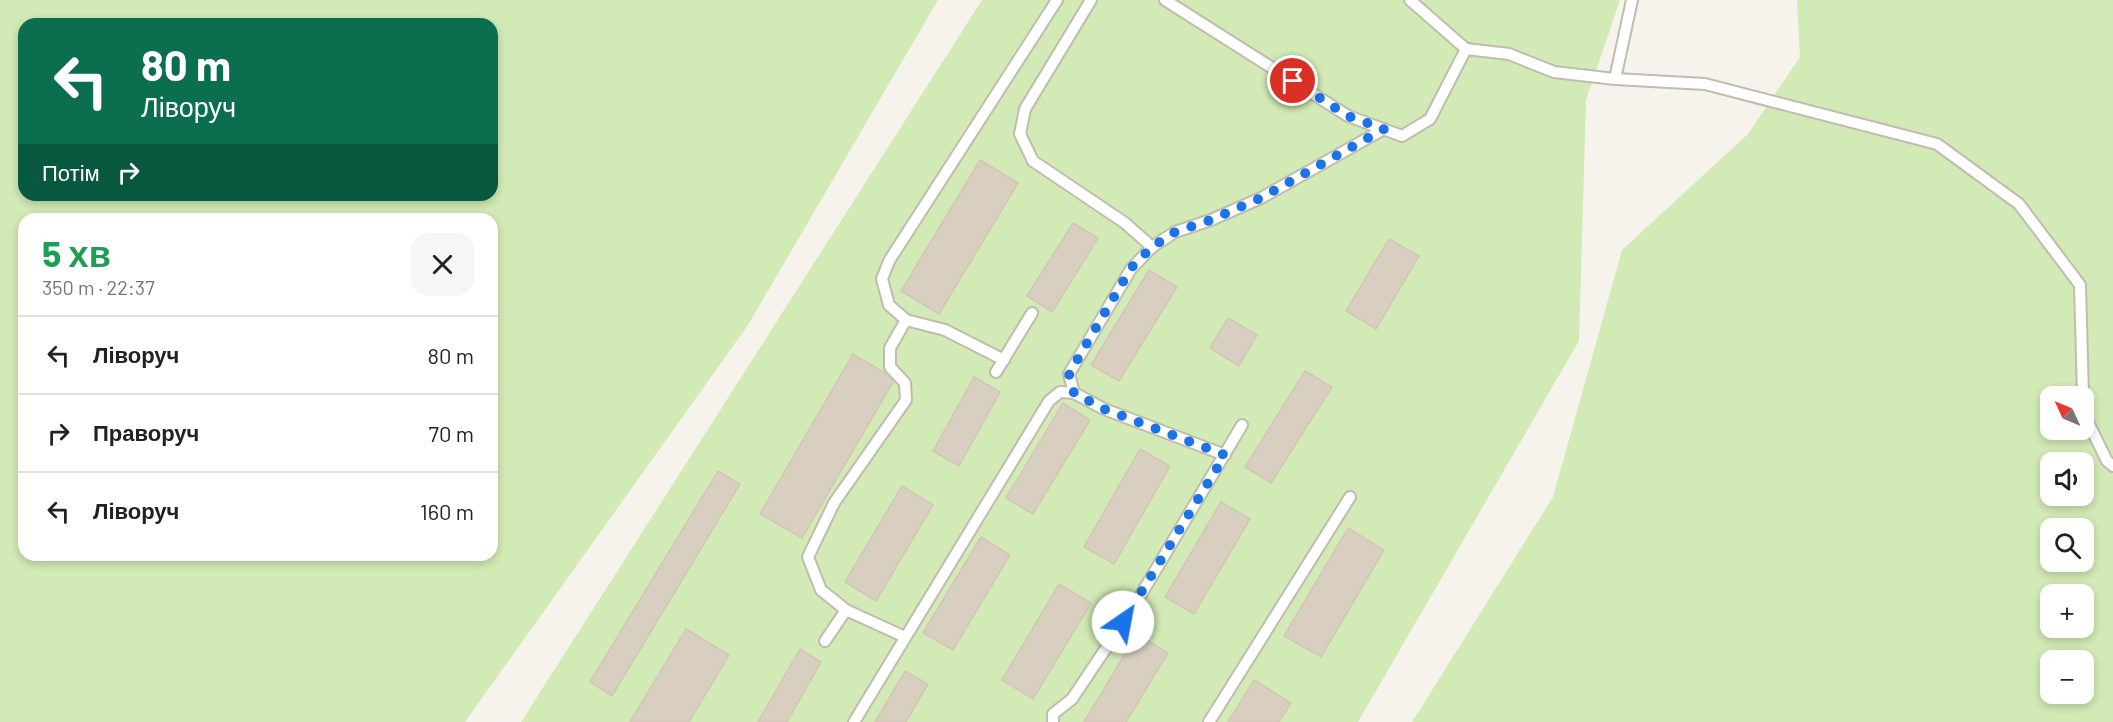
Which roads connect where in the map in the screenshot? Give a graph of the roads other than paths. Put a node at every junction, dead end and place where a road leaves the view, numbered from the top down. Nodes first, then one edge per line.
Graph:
1 (1057, 0) edge
2 (1090, 0) edge
3 (1166, 0) edge
4 (1410, 0) edge
5 (1632, 0) edge
6 (1466, 49) junction
7 (1615, 79) junction
8 (1384, 129) junction
9 (1152, 247) junction
10 (1032, 314) dead end
11 (906, 320) junction
12 (1004, 360) junction
13 (996, 372) dead end
14 (2083, 386) edge
15 (1074, 393) junction
16 (1242, 425) dead end
17 (2094, 434) edge
18 (1225, 455) junction
19 (2113, 466) edge
20 (1350, 497) dead end
21 (846, 610) junction
22 (905, 638) junction
23 (825, 641) dead end
24 (854, 722) edge
25 (1053, 722) edge
26 (1209, 722) edge

1 - 11 lane
2 - 9 lane
3 - 8 lane
4 - 6 lane
5 - 7 lane
6 - 7 lane
6 - 8 lane
7 - 14 lane
8 - 9 lane
9 - 15 lane
10 - 12 lane
11 - 12 lane
11 - 21 lane
12 - 13 lane
15 - 18 lane
15 - 22 lane
16 - 18 lane
17 - 19 lane
18 - 25 lane
20 - 26 lane
21 - 22 lane
21 - 23 lane
22 - 24 lane

